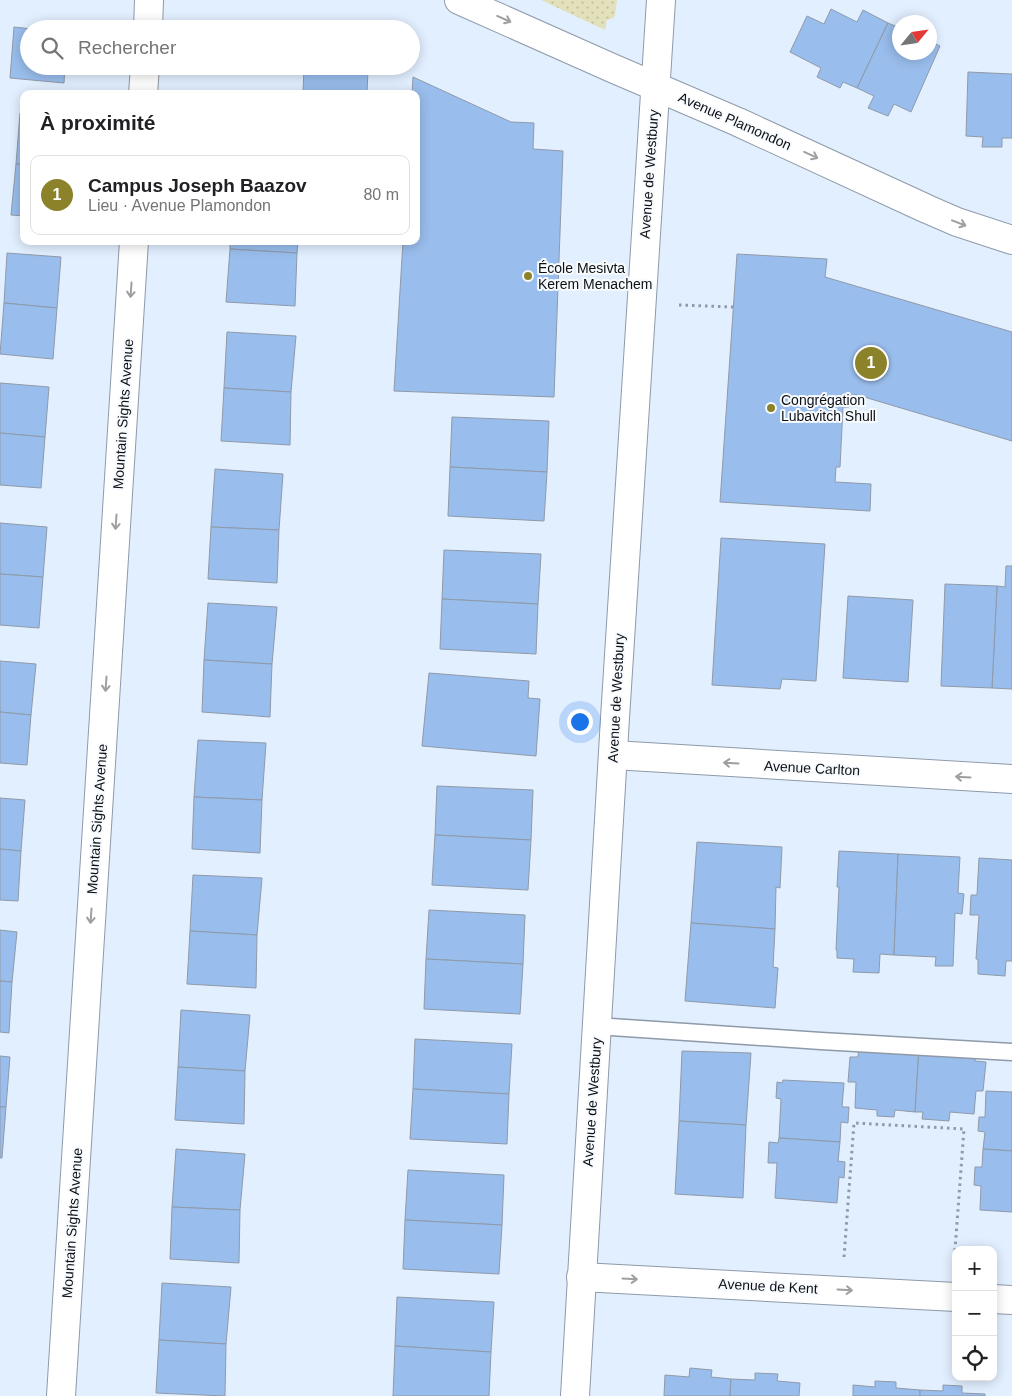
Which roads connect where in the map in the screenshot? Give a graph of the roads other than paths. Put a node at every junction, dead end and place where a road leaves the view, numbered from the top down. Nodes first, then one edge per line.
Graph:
1 (149, 0) edge
2 (459, 0) edge
3 (661, 0) edge
4 (148, 20) edge
5 (145, 75) edge
6 (655, 85) junction
7 (144, 90) edge
8 (1012, 240) edge
9 (134, 245) edge
10 (613, 755) junction
11 (1012, 779) edge
12 (596, 1026) junction
13 (1012, 1052) edge
14 (581, 1277) junction
15 (952, 1297) edge
16 (997, 1299) edge
17 (1012, 1300) edge
18 (61, 1396) edge
19 (574, 1396) edge

1 - 4 street
2 -> 6 street, Avenue Plamondon
3 - 6 street, Avenue de Westbury
5 - 7 street
6 -> 8 street, Avenue Plamondon
6 - 10 street, Avenue de Westbury
9 -> 18 street, Mountain Sights Avenue
11 -> 10 street, Avenue Carlton
10 - 12 street, Avenue de Westbury
12 - 13 lane
12 - 14 street, Avenue de Westbury
14 -> 15 street, Avenue de Kent
14 - 19 street, Avenue de Westbury
16 - 17 street

